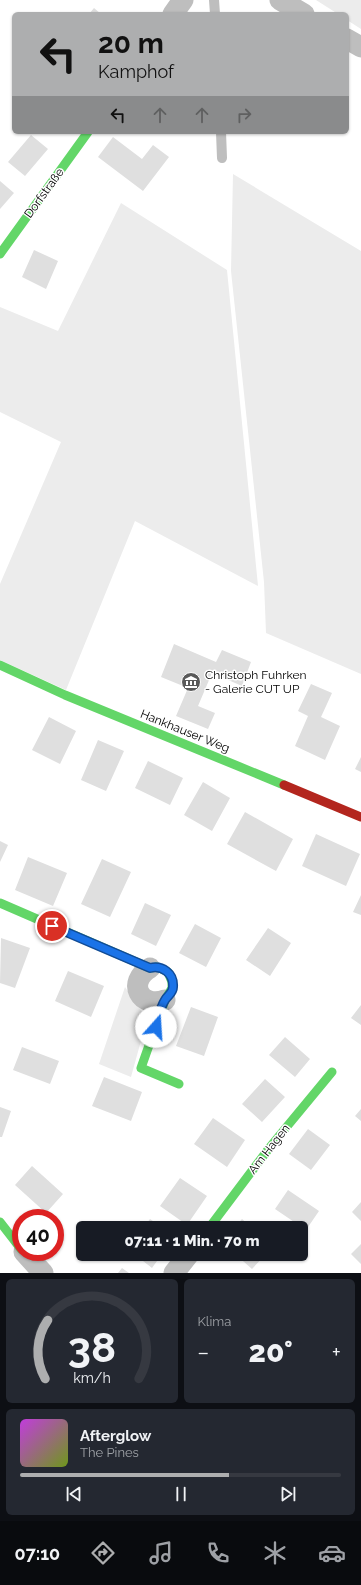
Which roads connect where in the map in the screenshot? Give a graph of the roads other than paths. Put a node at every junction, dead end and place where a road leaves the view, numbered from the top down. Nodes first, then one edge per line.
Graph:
1 (183, 0) edge
2 (214, 0) edge
3 (280, 0) edge
4 (174, 12) edge
5 (215, 12) edge
6 (301, 12) edge
7 (349, 40) edge
8 (361, 47) edge
9 (87, 134) edge
10 (221, 134) edge
11 (222, 158) dead end
12 (0, 254) edge
13 (0, 666) edge
14 (361, 817) edge
15 (0, 903) edge
16 (150, 968) joint
17 (165, 1000) joint
18 (332, 1072) dead end
19 (179, 1084) dead end
20 (213, 1221) edge
21 (0, 1222) edge
22 (12, 1237) edge
23 (33, 1261) edge
24 (183, 1261) edge
25 (44, 1273) edge
26 (174, 1273) edge

1 - 4 street
2 - 5 lane
3 - 6 street
7 - 8 street
9 - 12 street, Dorfstraße
10 - 11 lane
13 - 14 street, Hankhauser Weg
15 - 16 street
16 - 17 street
17 - 19 street
18 - 20 street, Am Hagen
21 - 22 street
23 - 25 street
24 - 26 street

